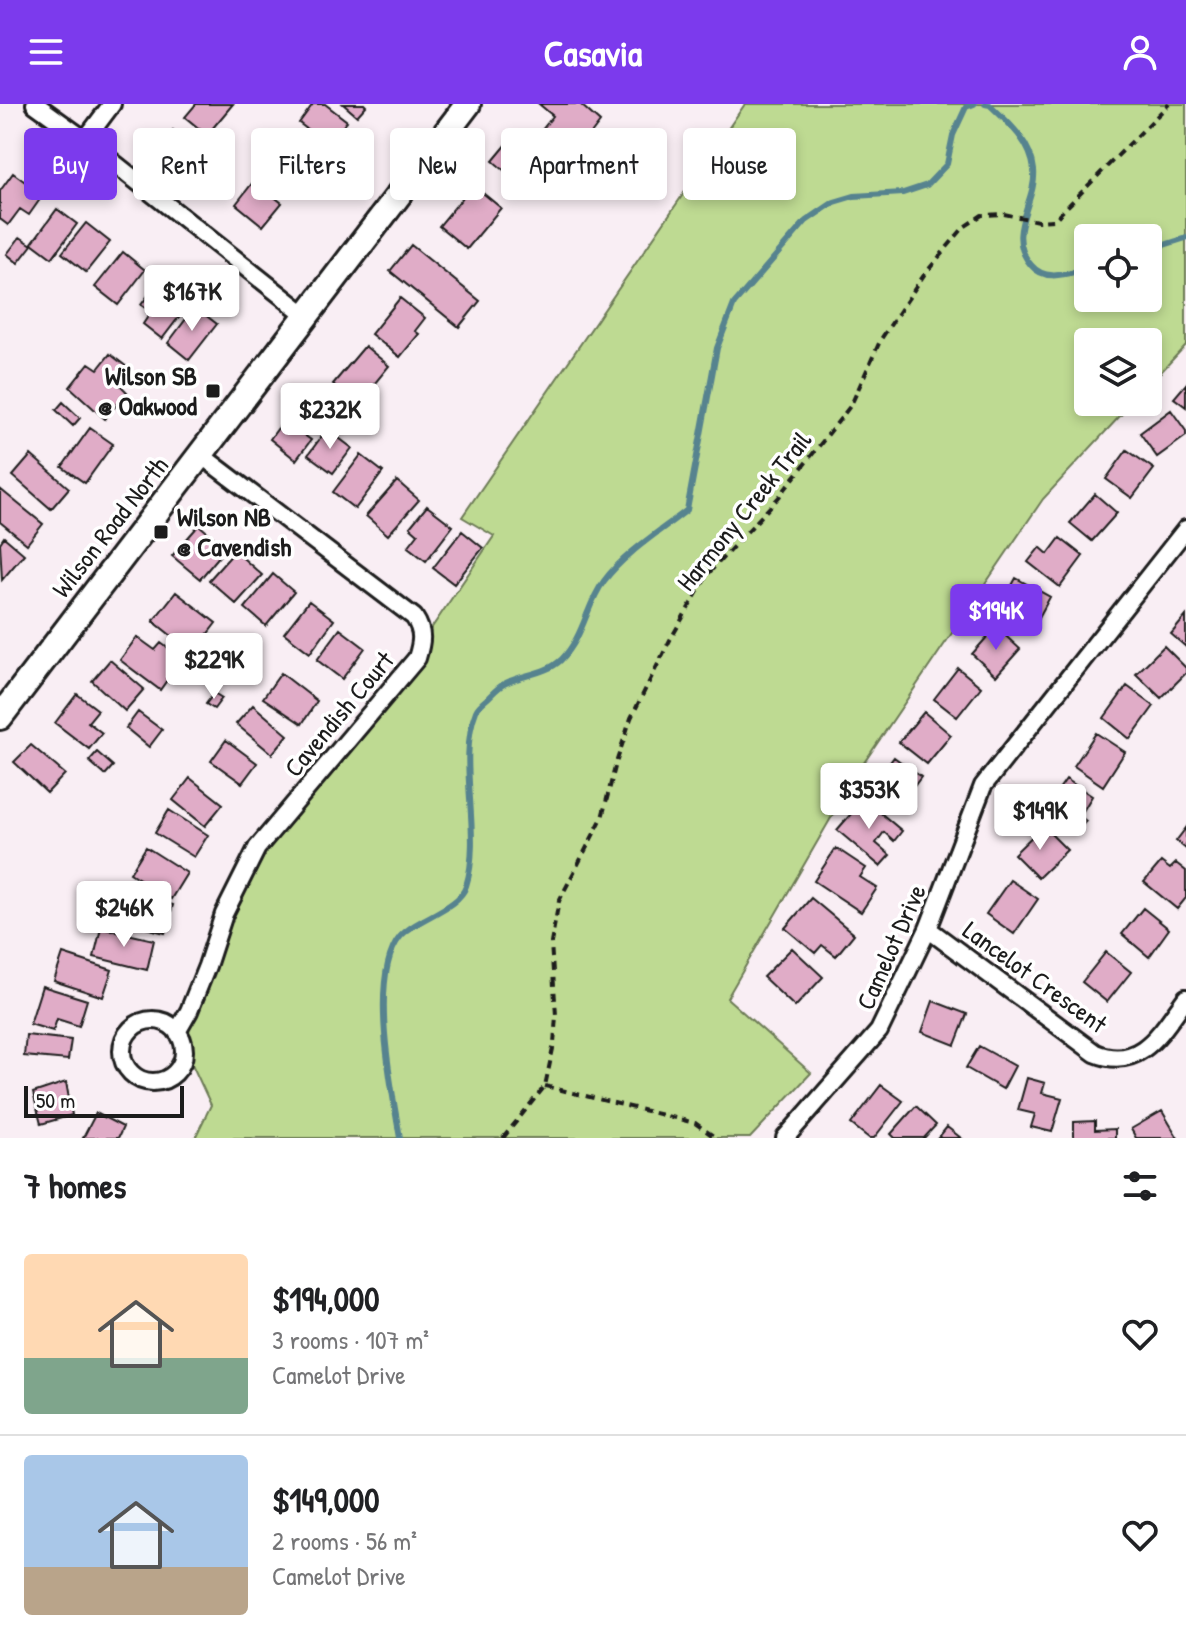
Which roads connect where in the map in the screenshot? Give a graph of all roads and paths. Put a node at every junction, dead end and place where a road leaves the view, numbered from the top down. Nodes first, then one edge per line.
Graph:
1 (35, 104) edge
2 (112, 104) edge
3 (468, 104) edge
4 (1169, 104) edge
5 (68, 128) edge
6 (94, 128) edge
7 (117, 165) edge
8 (307, 316) junction
9 (201, 455) junction
10 (1186, 529) edge
11 (0, 717) edge
12 (928, 929) junction
13 (1186, 998) edge
14 (177, 1032) dead end
15 (545, 1086) junction
16 (787, 1137) edge
17 (503, 1138) edge
18 (716, 1138) edge

1 - 5 street
2 - 6 street
3 - 8 main road, Wilson Road North
4 - 15 path, Harmony Creek Trail
7 - 8 street
8 - 9 main road, Wilson Road North
9 - 11 main road, Wilson Road North
9 - 14 street, Cavendish Court
10 - 12 street, Camelot Drive
12 - 13 street, Lancelot Crescent
12 - 16 street, Camelot Drive
15 - 17 path
15 - 18 path

